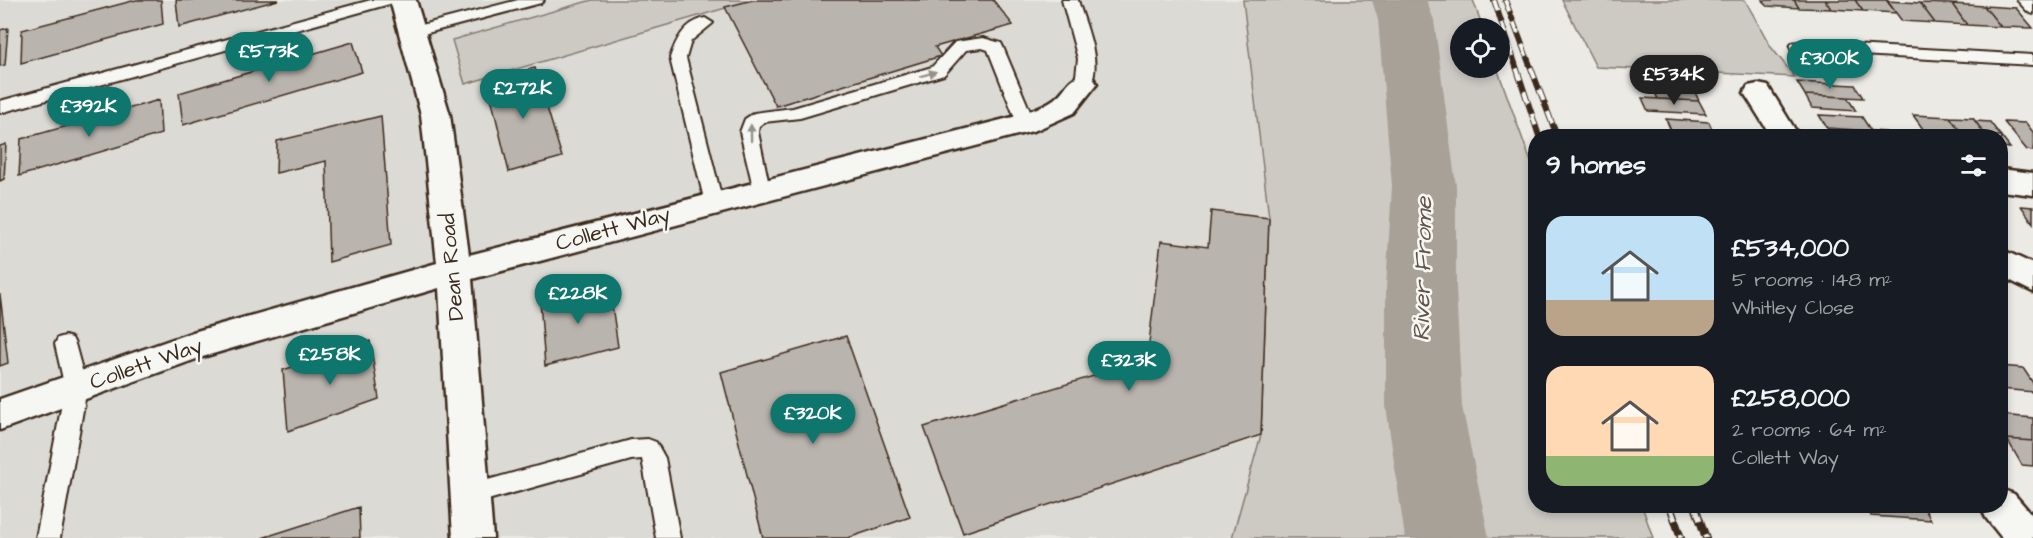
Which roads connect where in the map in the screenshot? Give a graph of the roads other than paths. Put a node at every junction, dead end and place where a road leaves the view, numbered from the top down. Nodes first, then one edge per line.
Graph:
1 (388, 0) edge
2 (403, 0) edge
3 (536, 0) edge
4 (1070, 0) edge
5 (2025, 0) edge
6 (2033, 9) edge
7 (705, 23) dead end
8 (412, 32) junction
9 (1798, 47) dead end
10 (2033, 60) edge
11 (1083, 84) joint
12 (1758, 93) dead end
13 (0, 107) edge
14 (1026, 123) junction
15 (1781, 129) edge
16 (2008, 181) edge
17 (2033, 184) edge
18 (761, 190) junction
19 (714, 203) junction
20 (2008, 265) edge
21 (454, 271) junction
22 (2033, 279) edge
23 (66, 344) dead end
24 (76, 388) junction
25 (0, 415) edge
26 (470, 495) junction
27 (2006, 513) edge
28 (48, 538) edge
29 (473, 538) edge
30 (668, 538) edge
31 (2027, 538) edge

1 - 13 lane
2 - 8 street, Dean Road
3 - 8 lane
4 - 11 lane
5 - 6 lane
7 - 19 lane
8 - 21 street, Dean Road
9 - 10 lane
11 - 14 street, Collett Way
12 - 15 street
14 - 18 street, Collett Way
18 -> 14 lane
16 - 17 street
18 - 19 street, Collett Way
19 - 21 street, Collett Way
20 - 22 street
21 - 24 street, Collett Way
21 - 26 street, Dean Road
23 - 24 lane
24 - 25 street, Collett Way
24 - 28 lane
26 - 29 street, Dean Road
26 - 30 lane
27 - 31 street

